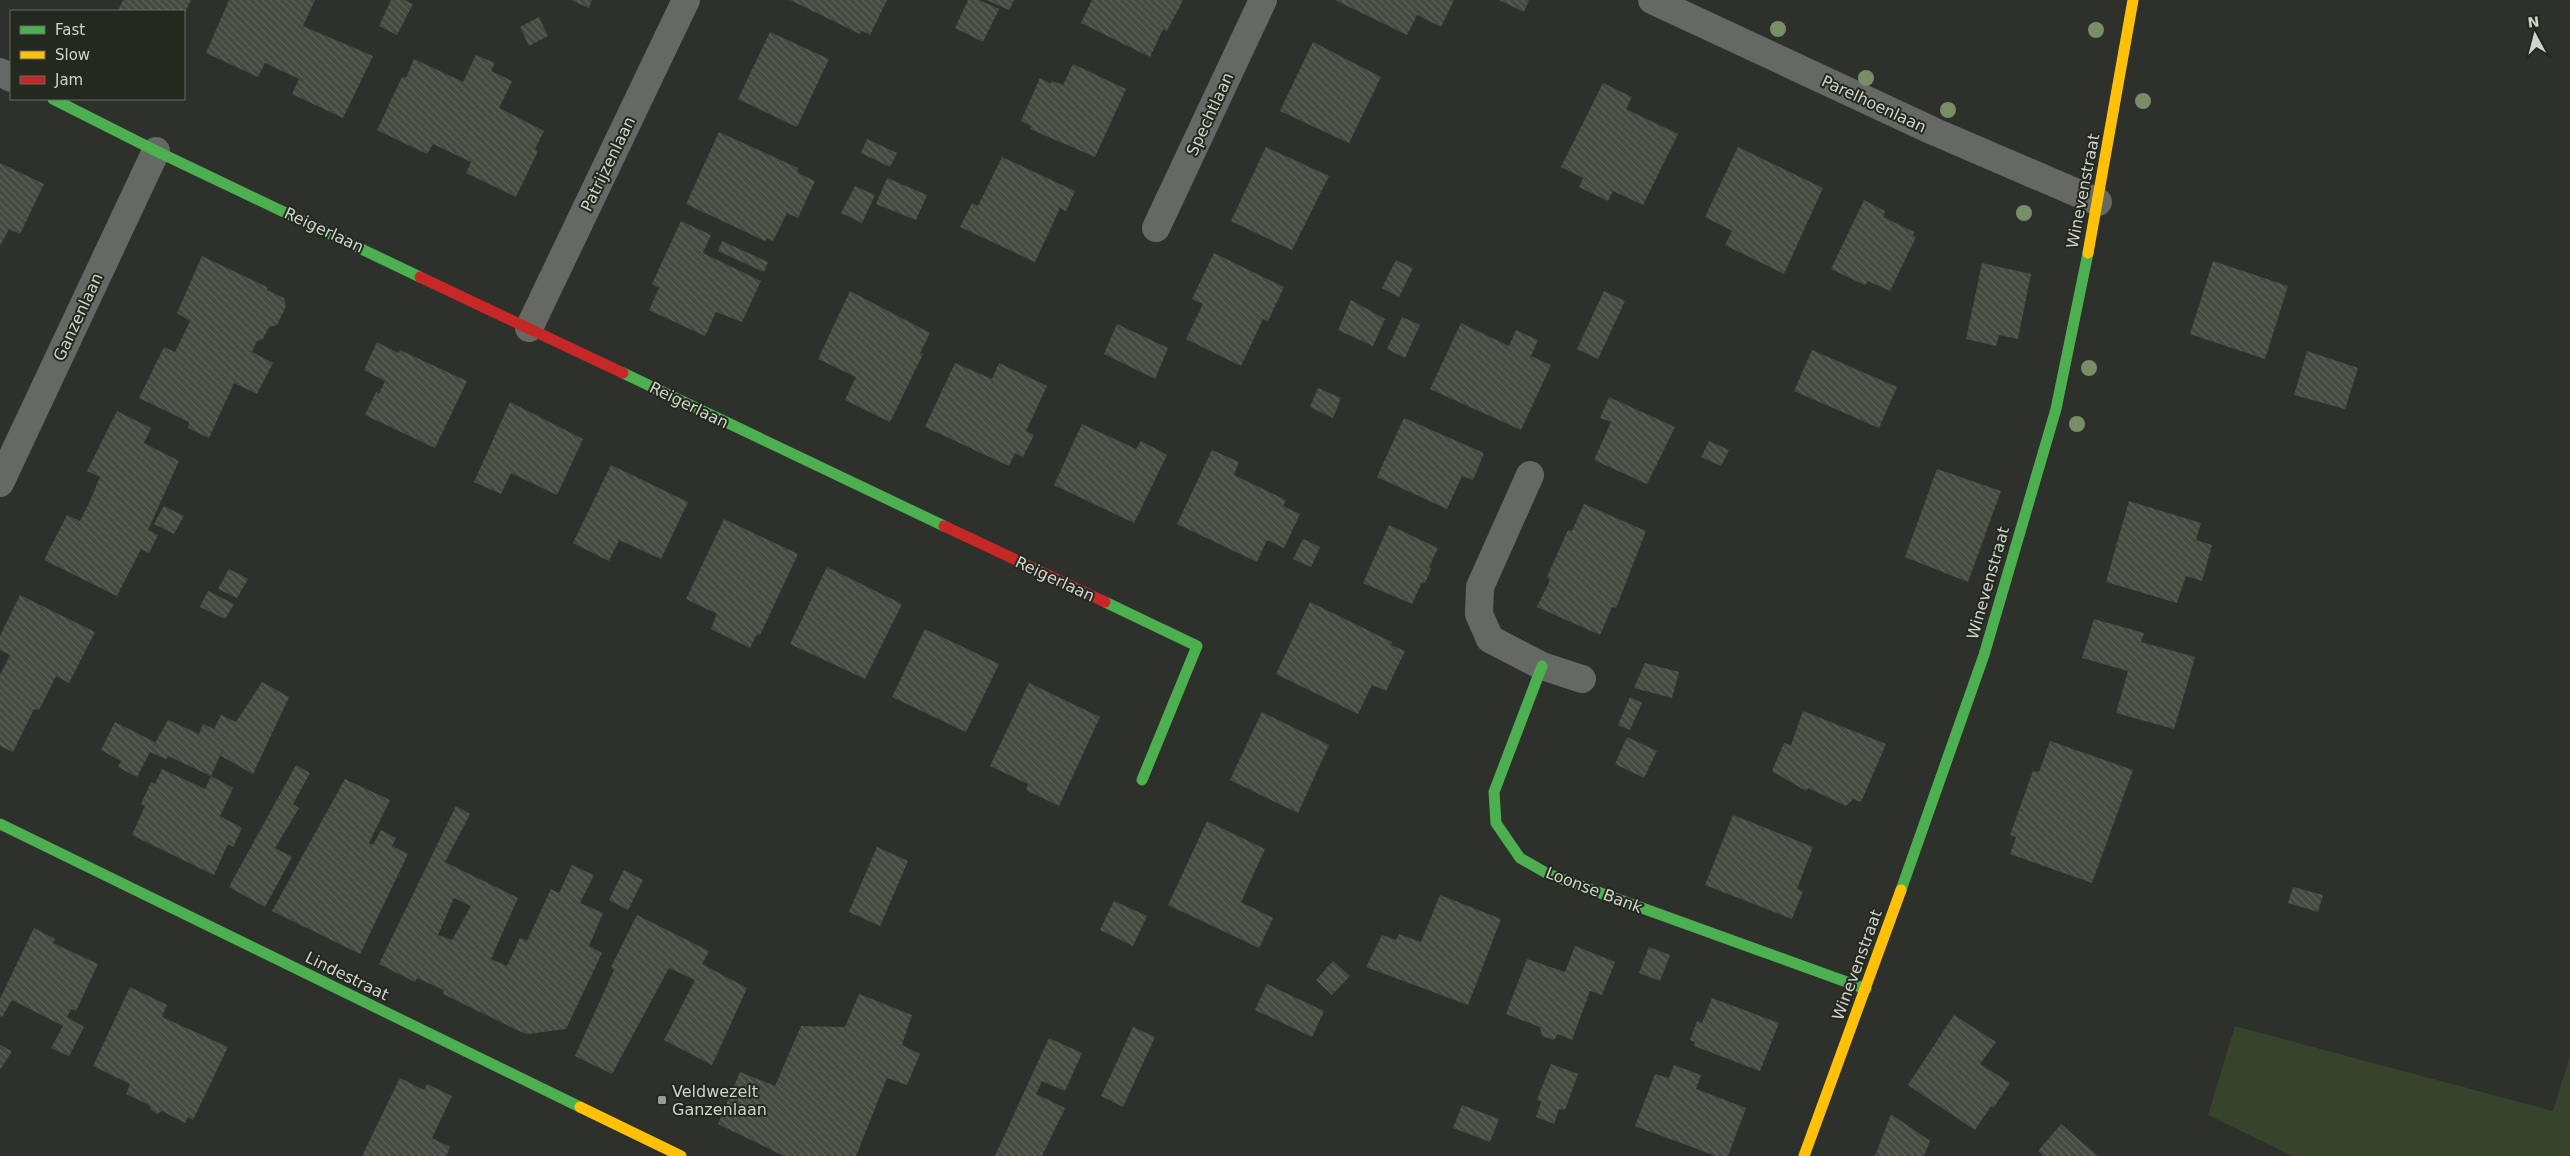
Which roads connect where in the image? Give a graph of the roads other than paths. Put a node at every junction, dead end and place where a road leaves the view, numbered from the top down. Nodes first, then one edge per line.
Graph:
1 (686, 0) edge
2 (1263, 0) edge
3 (1652, 0) edge
4 (2133, 0) edge
5 (55, 100) edge
6 (156, 150) junction
7 (2098, 202) junction
8 (1156, 228) dead end
9 (529, 328) junction
10 (1530, 475) dead end
11 (0, 483) edge
12 (1542, 666) junction
13 (1582, 680) dead end
14 (1142, 780) dead end
15 (0, 824) edge
16 (1866, 989) junction
17 (681, 1156) edge
18 (1804, 1156) edge

1 - 9 street, Patrijzenlaan
2 - 8 street, Spechtlaan
3 - 7 street, Parelhoenlaan
4 - 7 street, Winevenstraat
5 - 6 street, Reigerlaan
6 - 9 street, Reigerlaan
6 - 11 street, Ganzenlaan
7 - 16 street, Winevenstraat
9 - 14 street, Reigerlaan
10 - 12 street
12 - 13 street
12 - 16 street, Loonse Bank
15 - 17 street, Lindestraat
16 - 18 street, Winevenstraat

